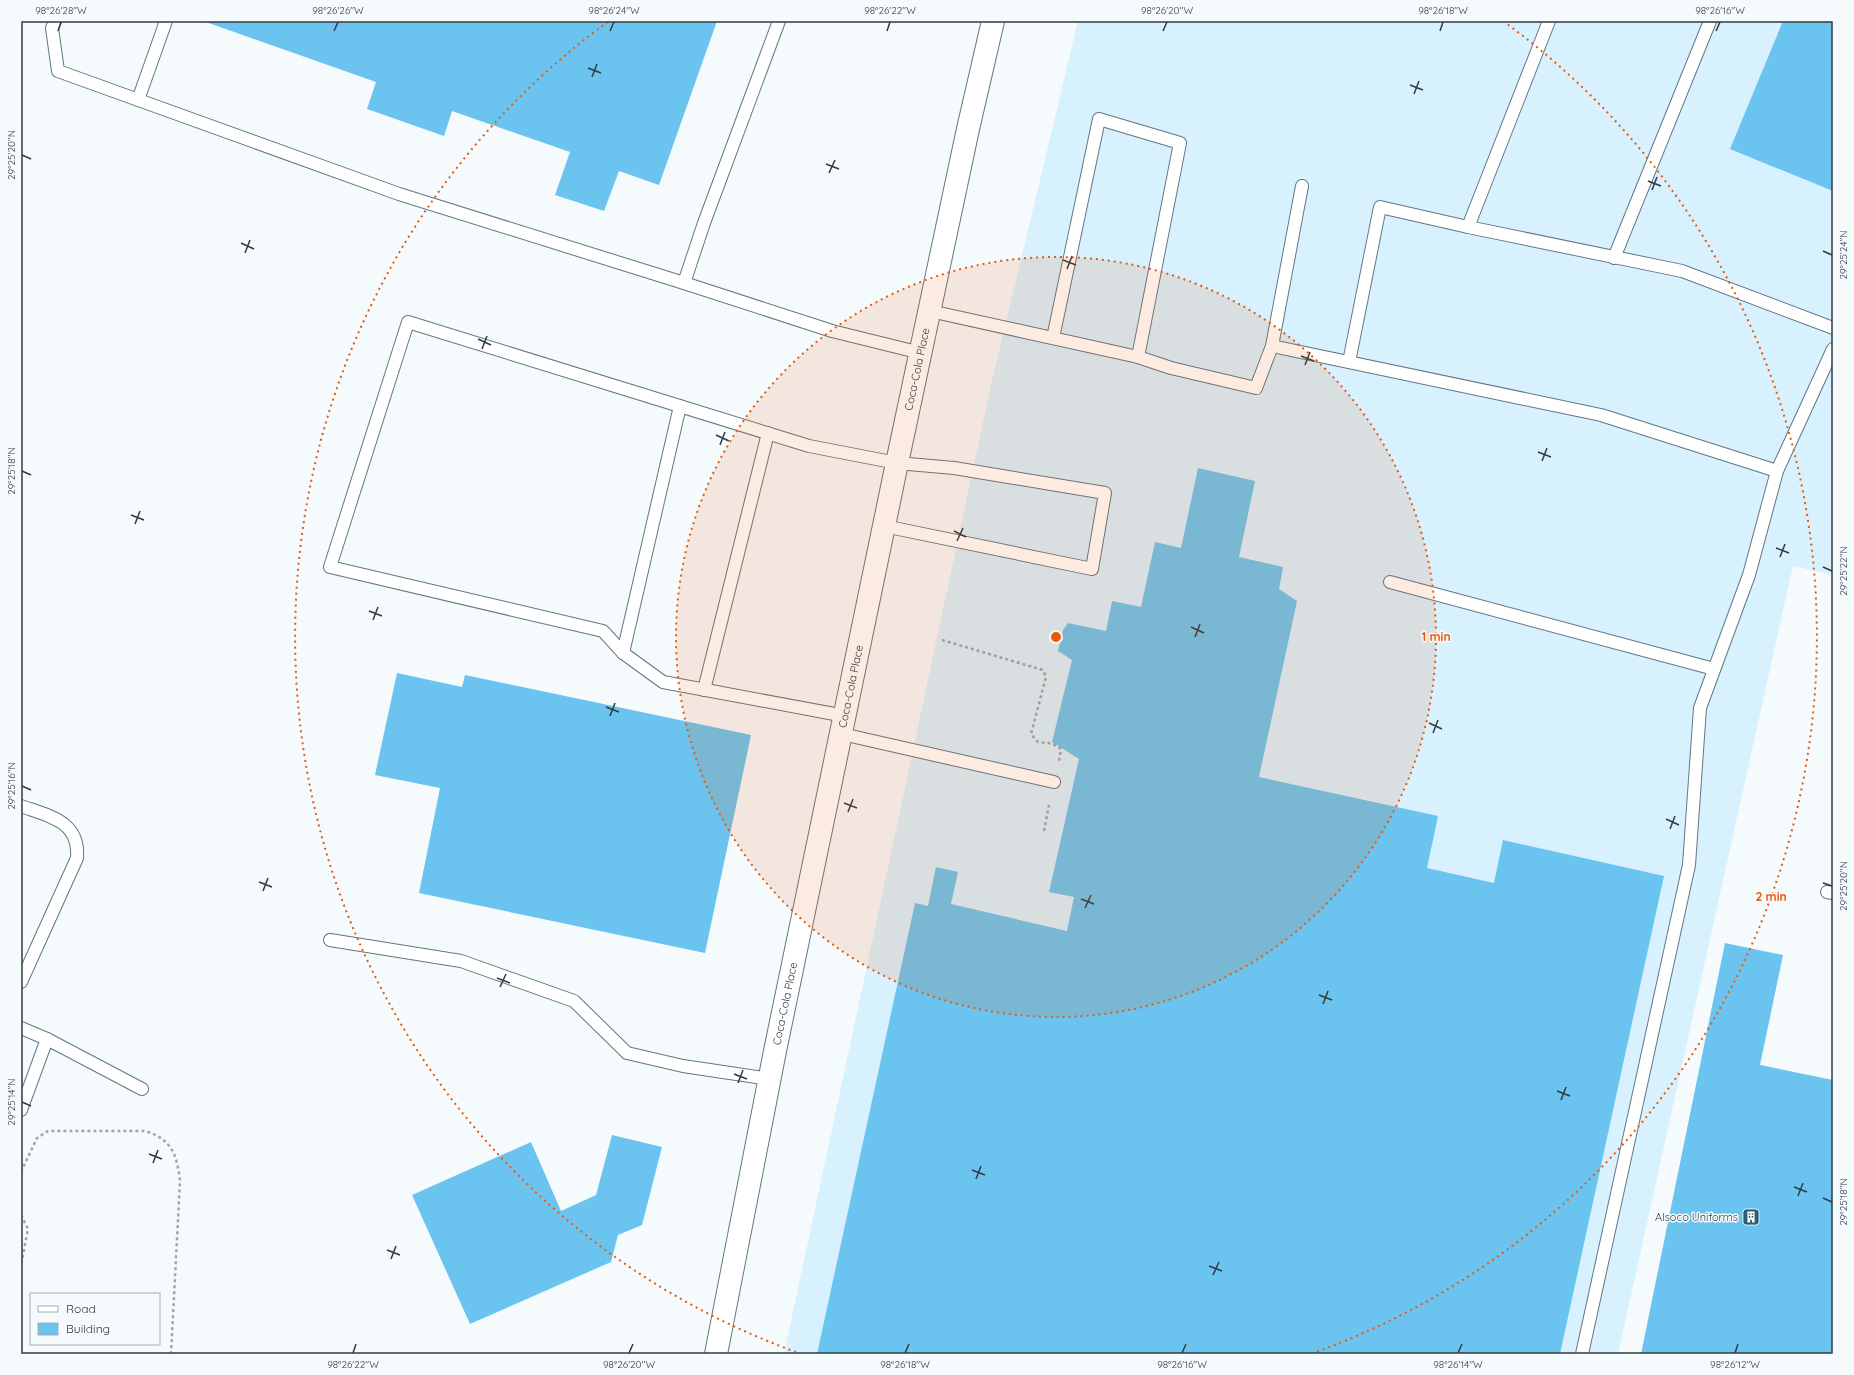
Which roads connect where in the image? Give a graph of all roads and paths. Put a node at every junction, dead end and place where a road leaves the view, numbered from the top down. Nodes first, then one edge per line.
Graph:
1 (55, 21) edge
2 (166, 21) edge
3 (779, 21) edge
4 (993, 21) edge
5 (1549, 21) edge
6 (1710, 21) edge
7 (138, 100) junction
8 (1302, 186) dead end
9 (1468, 227) junction
10 (1614, 258) junction
11 (684, 283) junction
12 (930, 311) junction
13 (1833, 328) edge
14 (1053, 338) junction
15 (1272, 346) junction
16 (1833, 349) edge
17 (921, 353) junction
18 (1138, 357) junction
19 (1349, 362) junction
20 (680, 406) junction
21 (768, 433) junction
22 (897, 463) junction
23 (1777, 471) junction
24 (884, 526) junction
25 (1390, 582) dead end
26 (942, 640) dead end
27 (623, 653) junction
28 (1714, 669) junction
29 (704, 690) junction
30 (844, 725) junction
31 (1054, 782) junction
32 (21, 806) edge
33 (1044, 831) dead end
34 (330, 940) dead end
35 (21, 982) edge
36 (21, 1028) edge
37 (47, 1039) junction
38 (770, 1079) junction
39 (142, 1089) dead end
40 (21, 1110) edge
41 (21, 1172) edge
42 (21, 1215) edge
43 (21, 1265) edge
44 (171, 1354) edge
45 (716, 1354) edge
46 (1582, 1354) edge

1 - 7 lane
2 - 7 lane
3 - 11 lane
4 - 12 street, Coca-Cola Place
5 - 9 lane
6 - 10 lane
7 - 11 lane
8 - 15 lane
9 - 10 lane
9 - 19 lane
10 - 13 lane
11 - 17 lane
12 - 14 lane
12 - 17 street, Coca-Cola Place
14 - 18 lane
14 - 18 lane
15 - 18 lane
15 - 19 lane
16 - 23 lane
17 - 22 street, Coca-Cola Place
19 - 23 lane
20 - 21 lane
20 - 27 lane
20 - 27 lane
21 - 22 lane
21 - 29 lane
22 - 24 street, Coca-Cola Place
22 - 24 lane
23 - 28 lane
24 - 30 street, Coca-Cola Place
25 - 28 lane
26 - 31 path
27 - 29 lane
28 - 46 lane
29 - 30 lane
30 - 31 lane
30 - 38 street, Coca-Cola Place
31 - 33 path
32 - 35 lane
34 - 38 lane
36 - 37 lane
37 - 39 lane
37 - 40 lane
38 - 45 street, Coca-Cola Place
41 - 44 path
42 - 43 path

